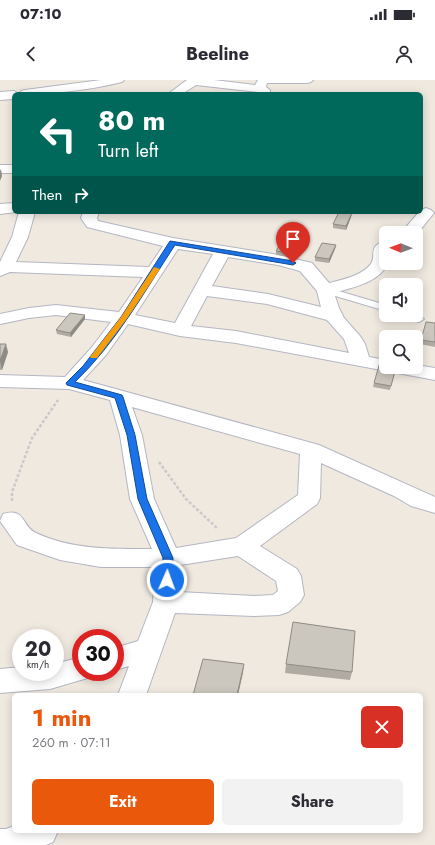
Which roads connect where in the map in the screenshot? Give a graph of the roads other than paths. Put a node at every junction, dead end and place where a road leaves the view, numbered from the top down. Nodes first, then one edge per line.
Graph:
1 (41, 80) edge
2 (118, 80) edge
3 (307, 80) edge
4 (194, 81) edge
5 (95, 86) edge
6 (262, 91) edge
7 (31, 92) edge
8 (39, 92) edge
9 (176, 92) edge
10 (12, 95) edge
11 (0, 96) edge
12 (0, 169) edge
13 (12, 169) edge
14 (12, 208) edge
15 (0, 209) edge
16 (26, 214) edge
17 (90, 214) edge
18 (423, 214) edge
19 (414, 226) edge
20 (173, 243) junction
21 (224, 251) junction
22 (379, 265) edge
23 (3, 269) edge
24 (154, 272) junction
25 (202, 290) junction
26 (325, 290) junction
27 (379, 306) edge
28 (334, 316) junction
29 (0, 318) edge
30 (124, 318) junction
31 (180, 330) junction
32 (361, 361) junction
33 (379, 365) edge
34 (423, 372) edge
35 (435, 374) edge
36 (0, 380) edge
37 (70, 383) junction
38 (119, 397) junction
39 (311, 450) junction
40 (435, 505) edge
41 (11, 520) road end
42 (242, 546) junction
43 (168, 558) junction
44 (166, 602) junction
45 (149, 649) junction
46 (124, 656) edge
47 (72, 672) edge
48 (0, 681) edge
49 (133, 693) edge
50 (37, 833) edge
51 (0, 845) edge

1 - 7 street
2 - 5 street
3 - 6 street
4 - 6 street
4 - 9 street
5 - 8 street
10 - 11 street
12 - 13 street
14 - 15 street
16 - 23 street
17 - 20 street
18 - 19 street
20 - 21 street
20 - 24 street
21 - 25 street
21 - 26 street
22 - 26 street
23 - 24 street
24 - 30 street
25 - 28 street
25 - 31 street
26 - 27 lane
26 - 28 street
28 - 32 street
29 - 30 street
30 - 31 street
30 - 37 street
31 - 32 street
32 - 33 street
34 - 35 street
36 - 37 street
37 - 38 street
38 - 39 street
38 - 43 street
39 - 40 street
39 - 42 street
41 - 43 street
42 - 43 street
42 - 44 street
43 - 44 street
44 - 45 street
45 - 46 street
45 - 49 street
47 - 48 street
50 - 51 street

